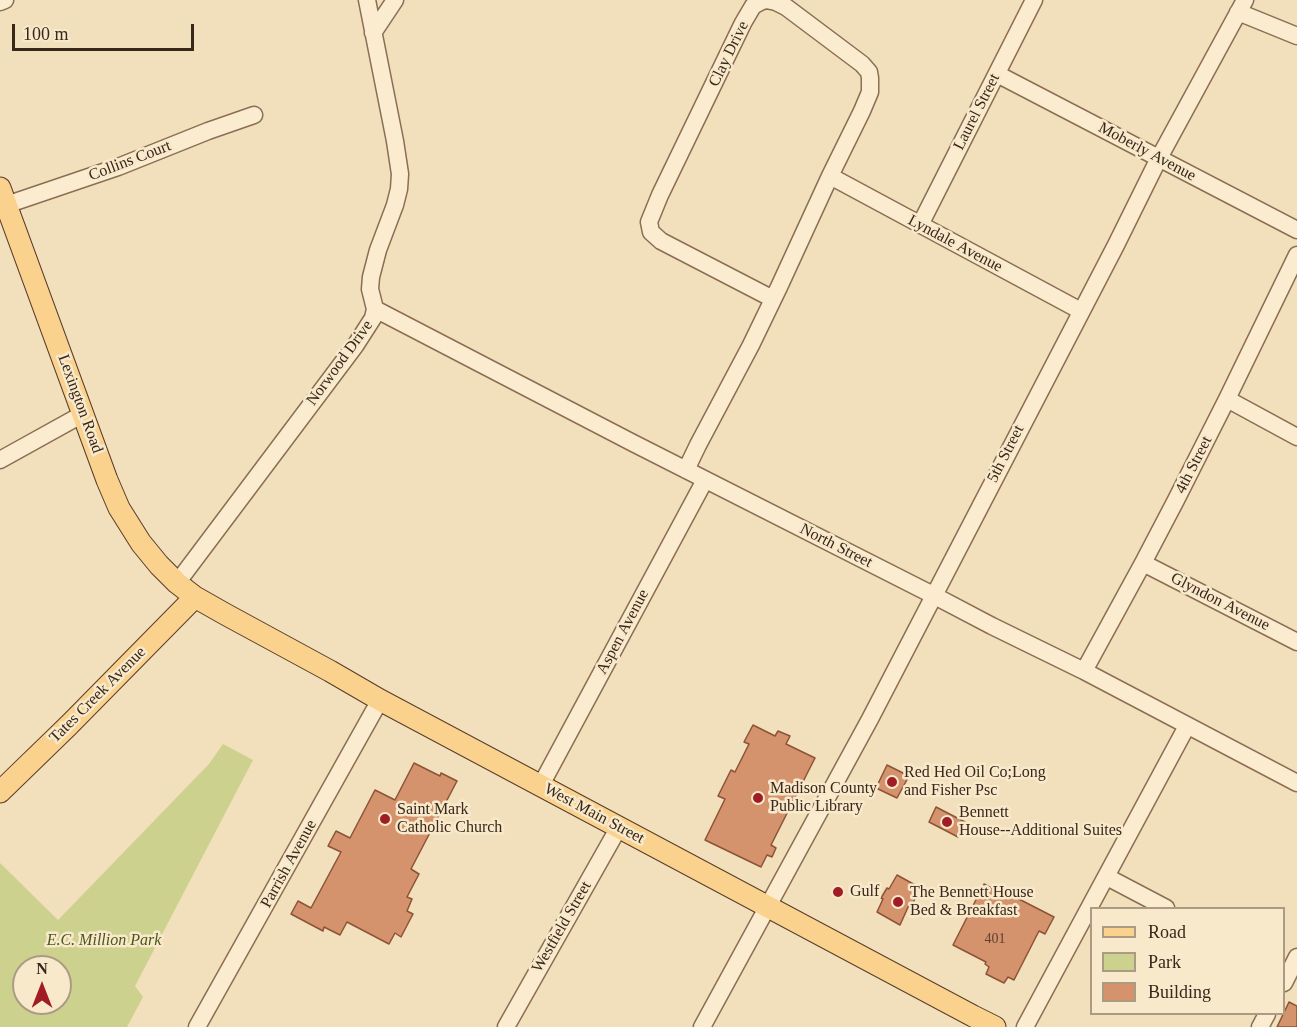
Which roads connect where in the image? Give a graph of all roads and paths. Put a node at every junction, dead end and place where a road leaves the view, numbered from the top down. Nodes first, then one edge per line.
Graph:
1 (5, 0) edge
2 (367, 0) edge
3 (395, 0) edge
4 (1034, 0) edge
5 (0, 2) edge
6 (1241, 6) edge
7 (373, 33) junction
8 (1297, 36) edge
9 (997, 74) junction
10 (254, 116) dead end
11 (1159, 158) junction
12 (830, 176) junction
13 (3, 197) edge
14 (920, 225) junction
15 (7, 230) edge
16 (1297, 230) edge
17 (1297, 255) edge
18 (773, 299) junction
19 (375, 309) junction
20 (1081, 311) junction
21 (1227, 399) junction
22 (83, 414) junction
23 (1297, 437) edge
24 (0, 460) edge
25 (686, 470) junction
26 (705, 480) junction
27 (1143, 563) junction
28 (177, 583) junction
29 (933, 595) junction
30 (195, 597) junction
31 (1297, 642) edge
32 (1084, 671) junction
33 (380, 700) junction
34 (1187, 726) junction
35 (1297, 783) edge
36 (541, 785) junction
37 (0, 792) edge
38 (619, 827) junction
39 (1107, 877) junction
40 (767, 906) junction
41 (1091, 907) edge
42 (1162, 907) edge
43 (1090, 908) edge
44 (1297, 957) edge
45 (1288, 977) edge
46 (970, 1022) edge
47 (197, 1027) edge
48 (506, 1027) edge
49 (702, 1027) edge
50 (995, 1027) edge
51 (1025, 1027) edge

1 - 5 street
2 - 7 street, Norwood Drive
3 - 7 street
4 - 9 street, Laurel Street
6 - 8 street
6 - 11 street, 5th Street
7 - 19 street, Norwood Drive
9 - 11 street, Moberly Avenue
9 - 14 street, Laurel Street
10 - 13 street, Collins Court
11 - 16 street, Moberly Avenue
11 - 20 street, 5th Street
12 - 14 street, Lyndale Avenue
12 - 18 street, Clay Drive
12 - 18 street, Clay Drive
13 - 15 main road, Lexington Road
14 - 20 street, Lyndale Avenue
15 - 22 main road, Lexington Road
17 - 21 street, 4th Street
18 - 25 street, Clay Drive
19 - 25 street, North Street
19 - 28 street, Norwood Drive
20 - 29 street, 5th Street
21 - 23 street
21 - 27 street, 4th Street
22 - 24 street
22 - 28 main road, Lexington Road
25 - 26 street, North Street
26 - 29 street, North Street
26 - 36 street, Aspen Avenue
27 - 31 street, Glyndon Avenue
27 - 32 street, 4th Street
28 - 30 main road, Lexington Road
29 - 32 street, North Street
29 - 40 street, 5th Street
30 - 33 main road, West Main Street
30 - 37 main road, Tates Creek Avenue
32 - 34 street, North Street
33 - 36 main road, West Main Street
33 - 47 street, Parrish Avenue
34 - 35 street, North Street
34 - 39 street
36 - 38 main road, West Main Street
38 - 40 main road, West Main Street
38 - 48 street, Westfield Street
39 - 41 street
39 - 42 street
40 - 46 main road, West Main Street
40 - 49 street, 5th Street
43 - 51 street
44 - 45 street
46 - 50 main road, West Main Street

